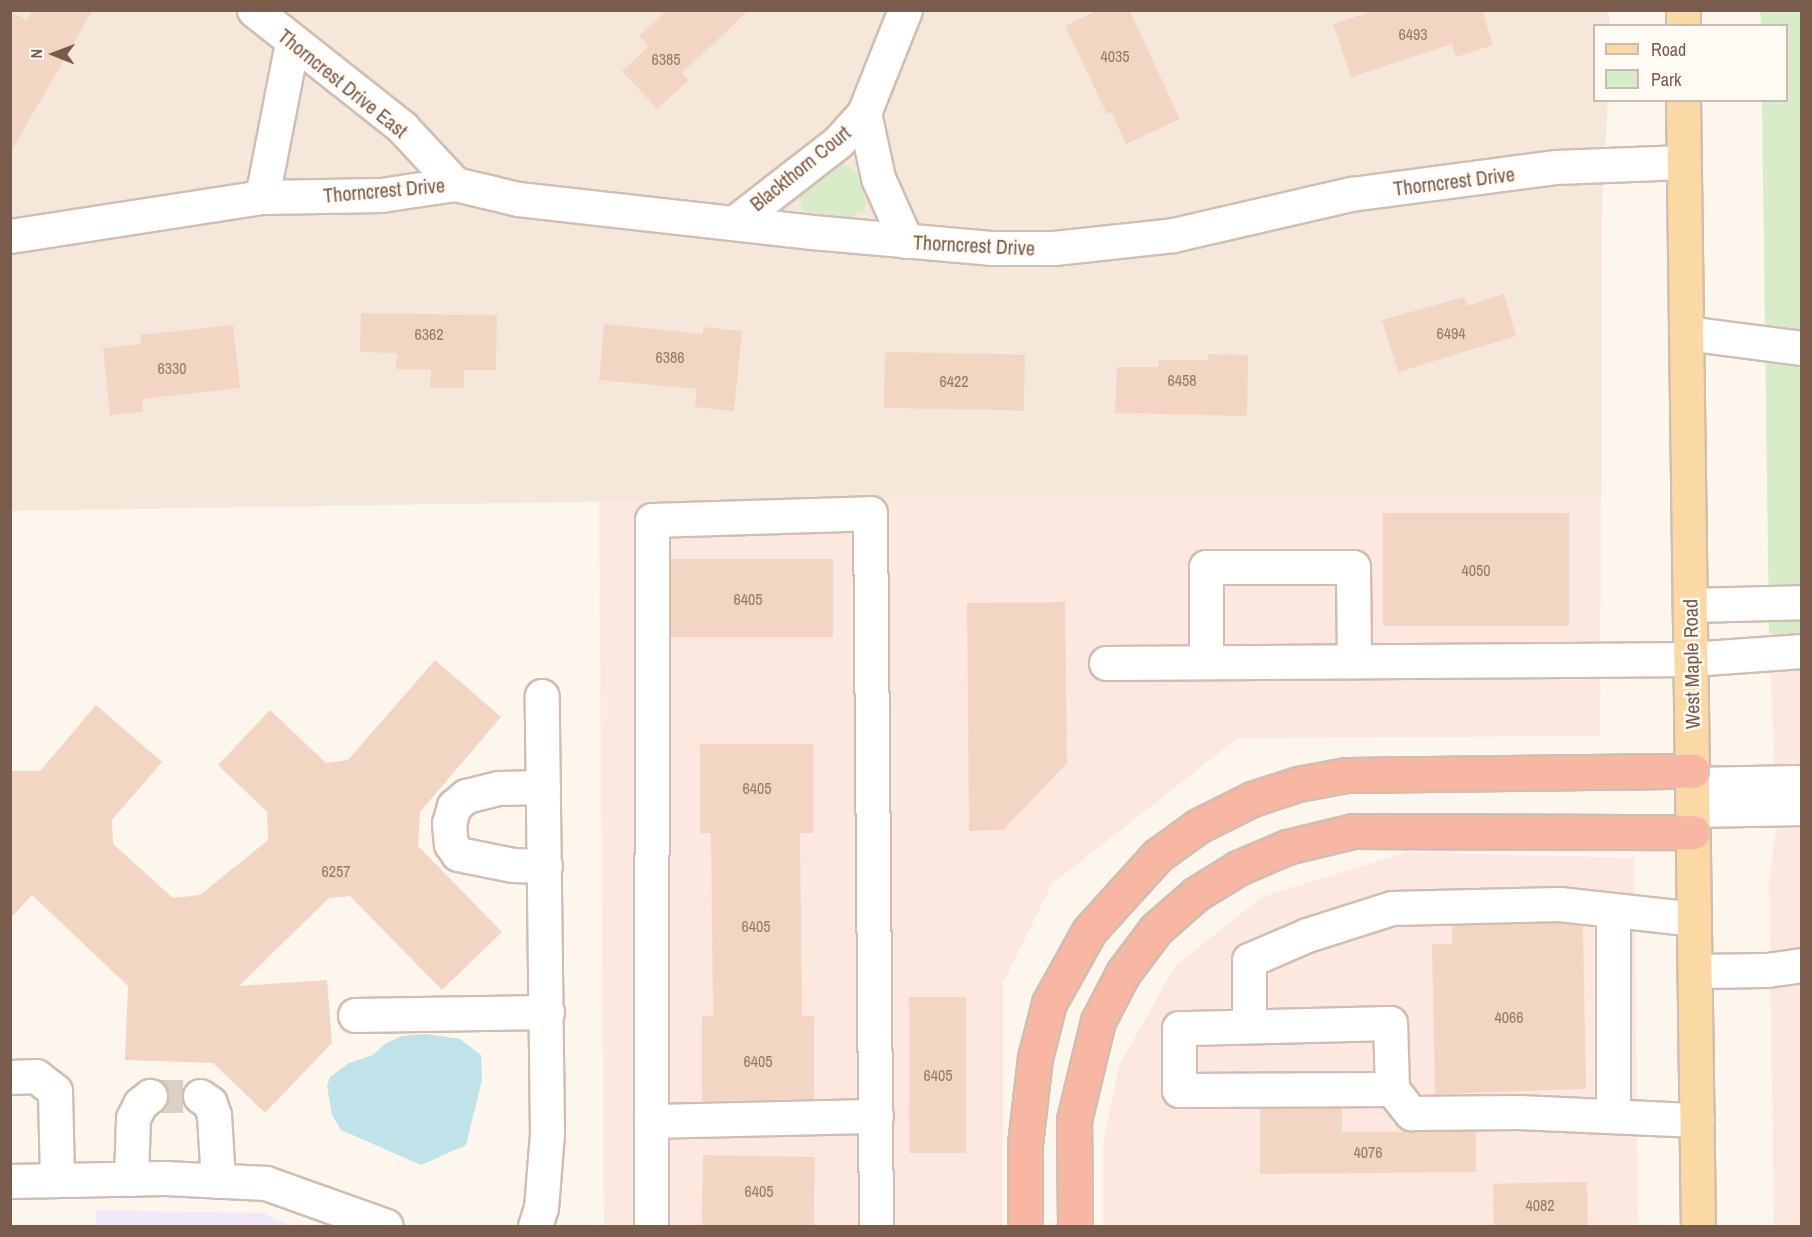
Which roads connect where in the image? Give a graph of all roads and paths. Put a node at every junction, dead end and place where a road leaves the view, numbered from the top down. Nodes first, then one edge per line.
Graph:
1 (254, 10) edge
2 (905, 10) edge
3 (292, 43) junction
4 (1683, 102) edge
5 (864, 113) junction
6 (1683, 162) junction
7 (455, 184) junction
8 (262, 197) junction
9 (735, 222) junction
10 (10, 236) edge
11 (906, 241) junction
12 (1686, 333) junction
13 (1802, 348) edge
14 (1802, 602) edge
15 (1690, 605) junction
16 (1802, 651) edge
17 (1691, 659) junction
18 (1354, 661) junction
19 (1206, 662) junction
20 (1106, 663) dead end
21 (542, 696) dead end
22 (1802, 782) edge
23 (543, 787) junction
24 (1693, 799) junction
25 (1802, 808) edge
26 (545, 866) junction
27 (1613, 910) junction
28 (1694, 919) junction
29 (1802, 964) edge
30 (1695, 971) junction
31 (547, 1012) junction
32 (355, 1015) dead end
33 (1249, 1026) junction
34 (10, 1077) edge
35 (1392, 1089) junction
36 (150, 1096) dead end
37 (200, 1096) dead end
38 (876, 1116) junction
39 (1613, 1116) junction
40 (1697, 1120) junction
41 (651, 1121) junction
42 (131, 1179) junction
43 (57, 1180) junction
44 (218, 1180) junction
45 (10, 1181) edge
46 (386, 1227) edge
47 (535, 1227) edge
48 (651, 1227) edge
49 (876, 1227) edge
50 (1025, 1227) edge
51 (1075, 1227) edge
52 (1698, 1227) edge

1 - 3 street, Thorncrest Drive East
2 - 5 street, Blackthorn Court
3 - 7 street, Thorncrest Drive East
3 - 8 street
4 - 6 main road, West Maple Road
5 - 9 street, Blackthorn Court
5 - 11 street, Blackthorn Court
6 - 11 street, Thorncrest Drive
6 - 12 main road, West Maple Road
7 - 8 street, Thorncrest Drive
7 - 9 street, Thorncrest Drive
8 - 10 street, Thorncrest Drive
9 - 11 street, Thorncrest Drive
12 - 13 street
12 - 15 main road, West Maple Road
14 - 15 street
15 - 17 main road, West Maple Road
16 - 17 street
17 - 18 street
17 - 24 main road, West Maple Road
18 - 19 street
18 - 19 street
19 - 20 street
21 - 23 street
22 - 24 street
23 - 26 street
23 - 26 street
24 - 25 street
24 - 28 main road, West Maple Road
24 - 50 highway
24 - 51 highway
26 - 31 street
27 - 28 street
27 - 33 street
27 - 39 street
28 - 30 main road, West Maple Road
29 - 30 street
30 - 40 main road, West Maple Road
31 - 32 street
31 - 47 street
33 - 35 street
33 - 35 street
34 - 43 street
35 - 39 street
36 - 42 street
37 - 44 street
38 - 41 street
38 - 41 street
38 - 49 street
39 - 40 street
40 - 52 main road, West Maple Road
41 - 48 street
42 - 43 street
42 - 44 street
43 - 45 street
44 - 46 street

